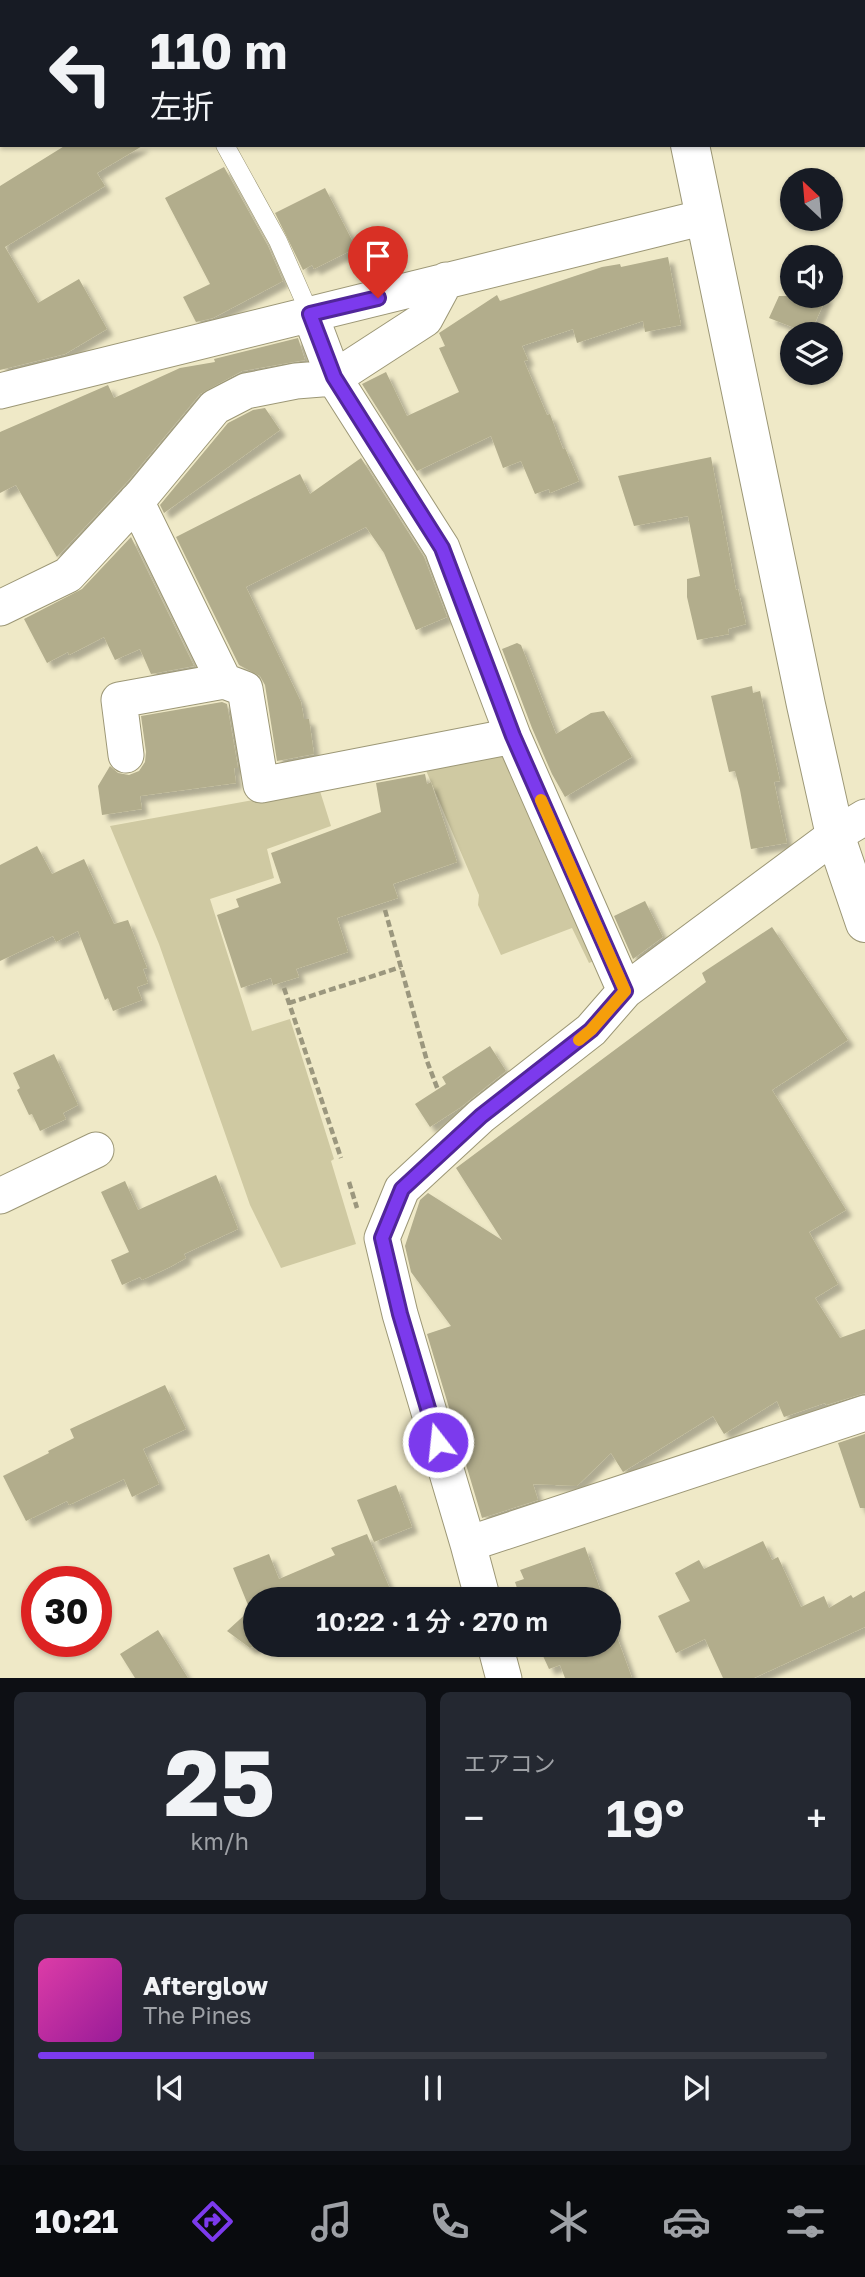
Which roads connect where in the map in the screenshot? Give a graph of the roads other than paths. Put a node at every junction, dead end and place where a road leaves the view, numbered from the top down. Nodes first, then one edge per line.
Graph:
1 (226, 147) edge
2 (690, 147) edge
3 (705, 217) junction
4 (446, 280) junction
5 (310, 314) junction
6 (334, 377) junction
7 (0, 391) edge
8 (136, 501) junction
9 (0, 608) edge
10 (225, 681) junction
11 (513, 736) junction
12 (127, 755) dead end
13 (850, 826) edge
14 (865, 923) edge
15 (625, 991) junction
16 (96, 1150) dead end
17 (0, 1196) edge
18 (865, 1413) edge
19 (468, 1544) junction
20 (480, 1587) edge
21 (499, 1657) edge
22 (505, 1678) edge

1 - 5 lane
2 - 3 street
3 - 4 street
3 - 13 street
4 - 5 street
4 - 6 street
5 - 6 street
5 - 7 street
6 - 8 street
6 - 11 street
8 - 9 street
8 - 10 street
10 - 11 street
10 - 12 street
11 - 15 street
13 - 14 street
13 - 15 street
15 - 19 street
16 - 17 street
18 - 19 street
19 - 20 street
21 - 22 street

